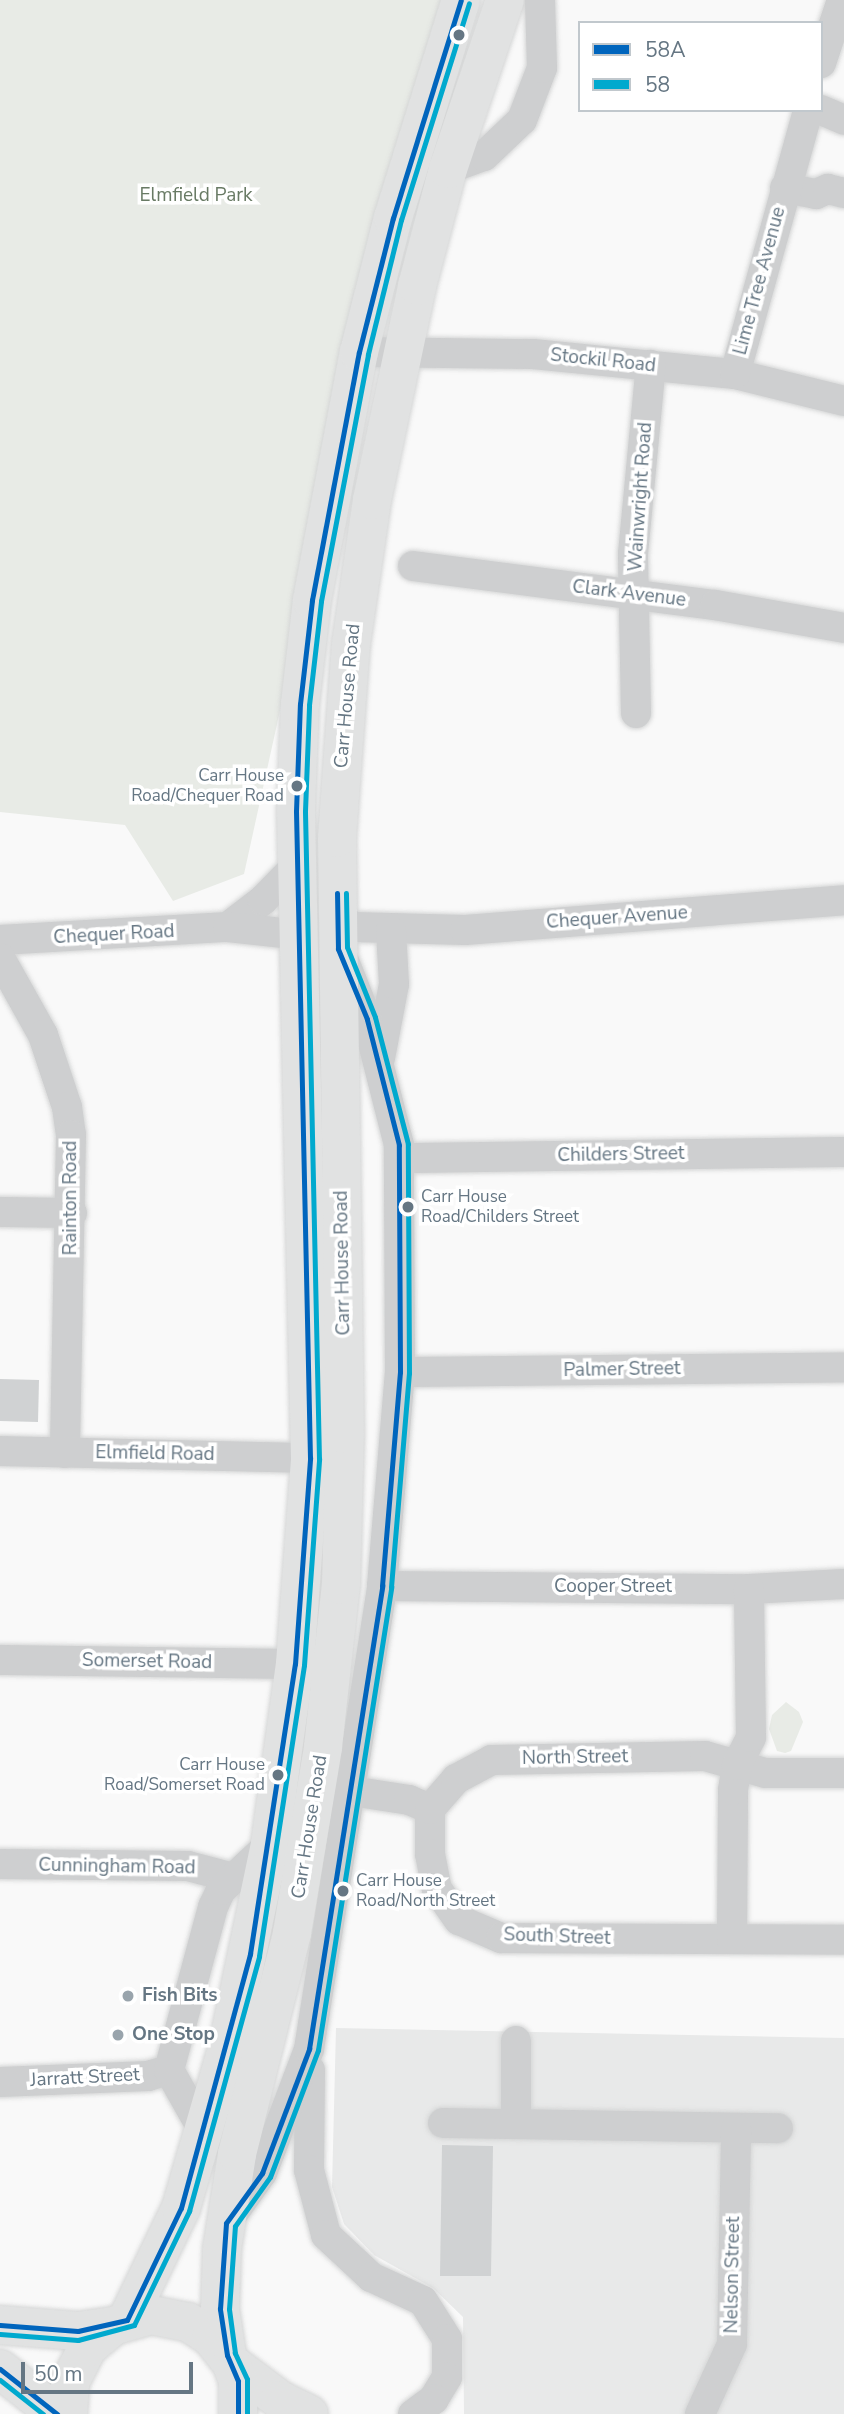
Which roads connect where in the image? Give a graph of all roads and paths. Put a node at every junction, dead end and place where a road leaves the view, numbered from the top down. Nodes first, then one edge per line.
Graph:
1 (461, 0) edge
2 (505, 0) edge
3 (540, 0) edge
4 (842, 0) edge
5 (823, 58) edge
6 (823, 111) edge
7 (807, 112) edge
8 (844, 120) edge
9 (448, 169) junction
10 (785, 188) junction
11 (844, 193) edge
12 (359, 352) junction
13 (402, 352) junction
14 (651, 365) junction
15 (736, 374) junction
16 (844, 401) edge
17 (413, 566) dead end
18 (636, 597) junction
19 (844, 628) edge
20 (636, 713) dead end
21 (298, 864) junction
22 (844, 900) edge
23 (228, 926) junction
24 (391, 931) junction
25 (338, 932) junction
26 (300, 935) junction
27 (0, 940) edge
28 (0, 958) edge
29 (379, 1061) junction
30 (844, 1152) edge
31 (400, 1164) junction
32 (0, 1212) edge
33 (72, 1213) junction
34 (844, 1367) edge
35 (400, 1372) junction
36 (0, 1451) edge
37 (65, 1453) junction
38 (310, 1458) junction
39 (844, 1584) edge
40 (382, 1586) junction
41 (749, 1588) junction
42 (0, 1660) edge
43 (295, 1664) junction
44 (737, 1765) junction
45 (844, 1773) edge
46 (351, 1791) junction
47 (430, 1809) junction
48 (270, 1844) junction
49 (0, 1864) edge
50 (233, 1878) junction
51 (732, 1940) junction
52 (844, 1940) edge
53 (516, 2041) dead end
54 (309, 2049) junction
55 (169, 2070) junction
56 (0, 2082) edge
57 (443, 2123) dead end
58 (516, 2124) junction
59 (736, 2128) junction
60 (778, 2128) dead end
61 (204, 2132) junction
62 (264, 2167) junction
63 (313, 2186) junction
64 (226, 2223) junction
65 (120, 2323) junction
66 (0, 2325) edge
67 (230, 2360) junction
68 (0, 2368) edge
69 (57, 2414) edge
70 (68, 2414) edge
71 (239, 2414) edge
72 (309, 2414) edge
73 (412, 2414) edge
74 (700, 2414) edge

1 - 12 highway, Carr House Road
2 - 9 highway, Carr House Road
3 - 9 street
4 - 5 street
6 - 8 street
7 - 10 street, Lime Tree Avenue
9 - 13 highway, Carr House Road
10 - 11 street, Lime Tree Avenue
10 - 15 street, Lime Tree Avenue
12 - 13 street, Stockil Road
12 - 21 highway, Carr House Road
13 - 14 street, Stockil Road
13 - 25 highway, Carr House Road
14 - 15 street, Stockil Road
14 - 18 street, Wainwright Road
15 - 16 street, Stockil Road
17 - 18 street, Clark Avenue
18 - 19 street, Clark Avenue
18 - 20 street, Wainwright Road
21 - 23 street
21 - 26 highway, Carr House Road
22 - 24 street, Chequer Avenue
23 - 26 street, Chequer Road
23 - 27 street, Chequer Road
24 - 25 street, Chequer Avenue
24 - 29 street
25 - 29 street
25 - 64 highway, Carr House Road
26 - 38 highway, Carr House Road
28 - 33 street, Rainton Road
29 - 31 street
30 - 31 street, Childers Street
31 - 35 street
32 - 33 street
33 - 37 street, Rainton Road
34 - 35 street, Palmer Street
35 - 40 street
36 - 37 street, Elmfield Road
37 - 38 street, Elmfield Road
38 - 43 highway, Carr House Road
39 - 41 street, Cooper Street
40 - 41 street, Cooper Street
40 - 46 street
41 - 44 street
42 - 43 street, Somerset Road
43 - 48 highway, Carr House Road
44 - 45 street, North Street
44 - 47 street, North Street
44 - 51 street
46 - 47 street
46 - 54 street
47 - 51 street, South Street
48 - 50 street
48 - 61 highway, Carr House Road
49 - 50 street, Cunningham Road
50 - 55 street
51 - 52 street, South Street
53 - 58 street
54 - 62 street
54 - 63 street
55 - 56 street, Jarratt Street
55 - 61 street
57 - 58 street
58 - 59 street
59 - 60 street
59 - 74 street, Nelson Street
61 - 65 highway, Carr House Road
62 - 63 street
62 - 64 street
63 - 73 street
64 - 67 highway, Carr House Road
65 - 66 highway
65 - 67 highway
65 - 70 highway
67 - 71 highway, Carr House Road
67 - 72 highway
68 - 69 highway

